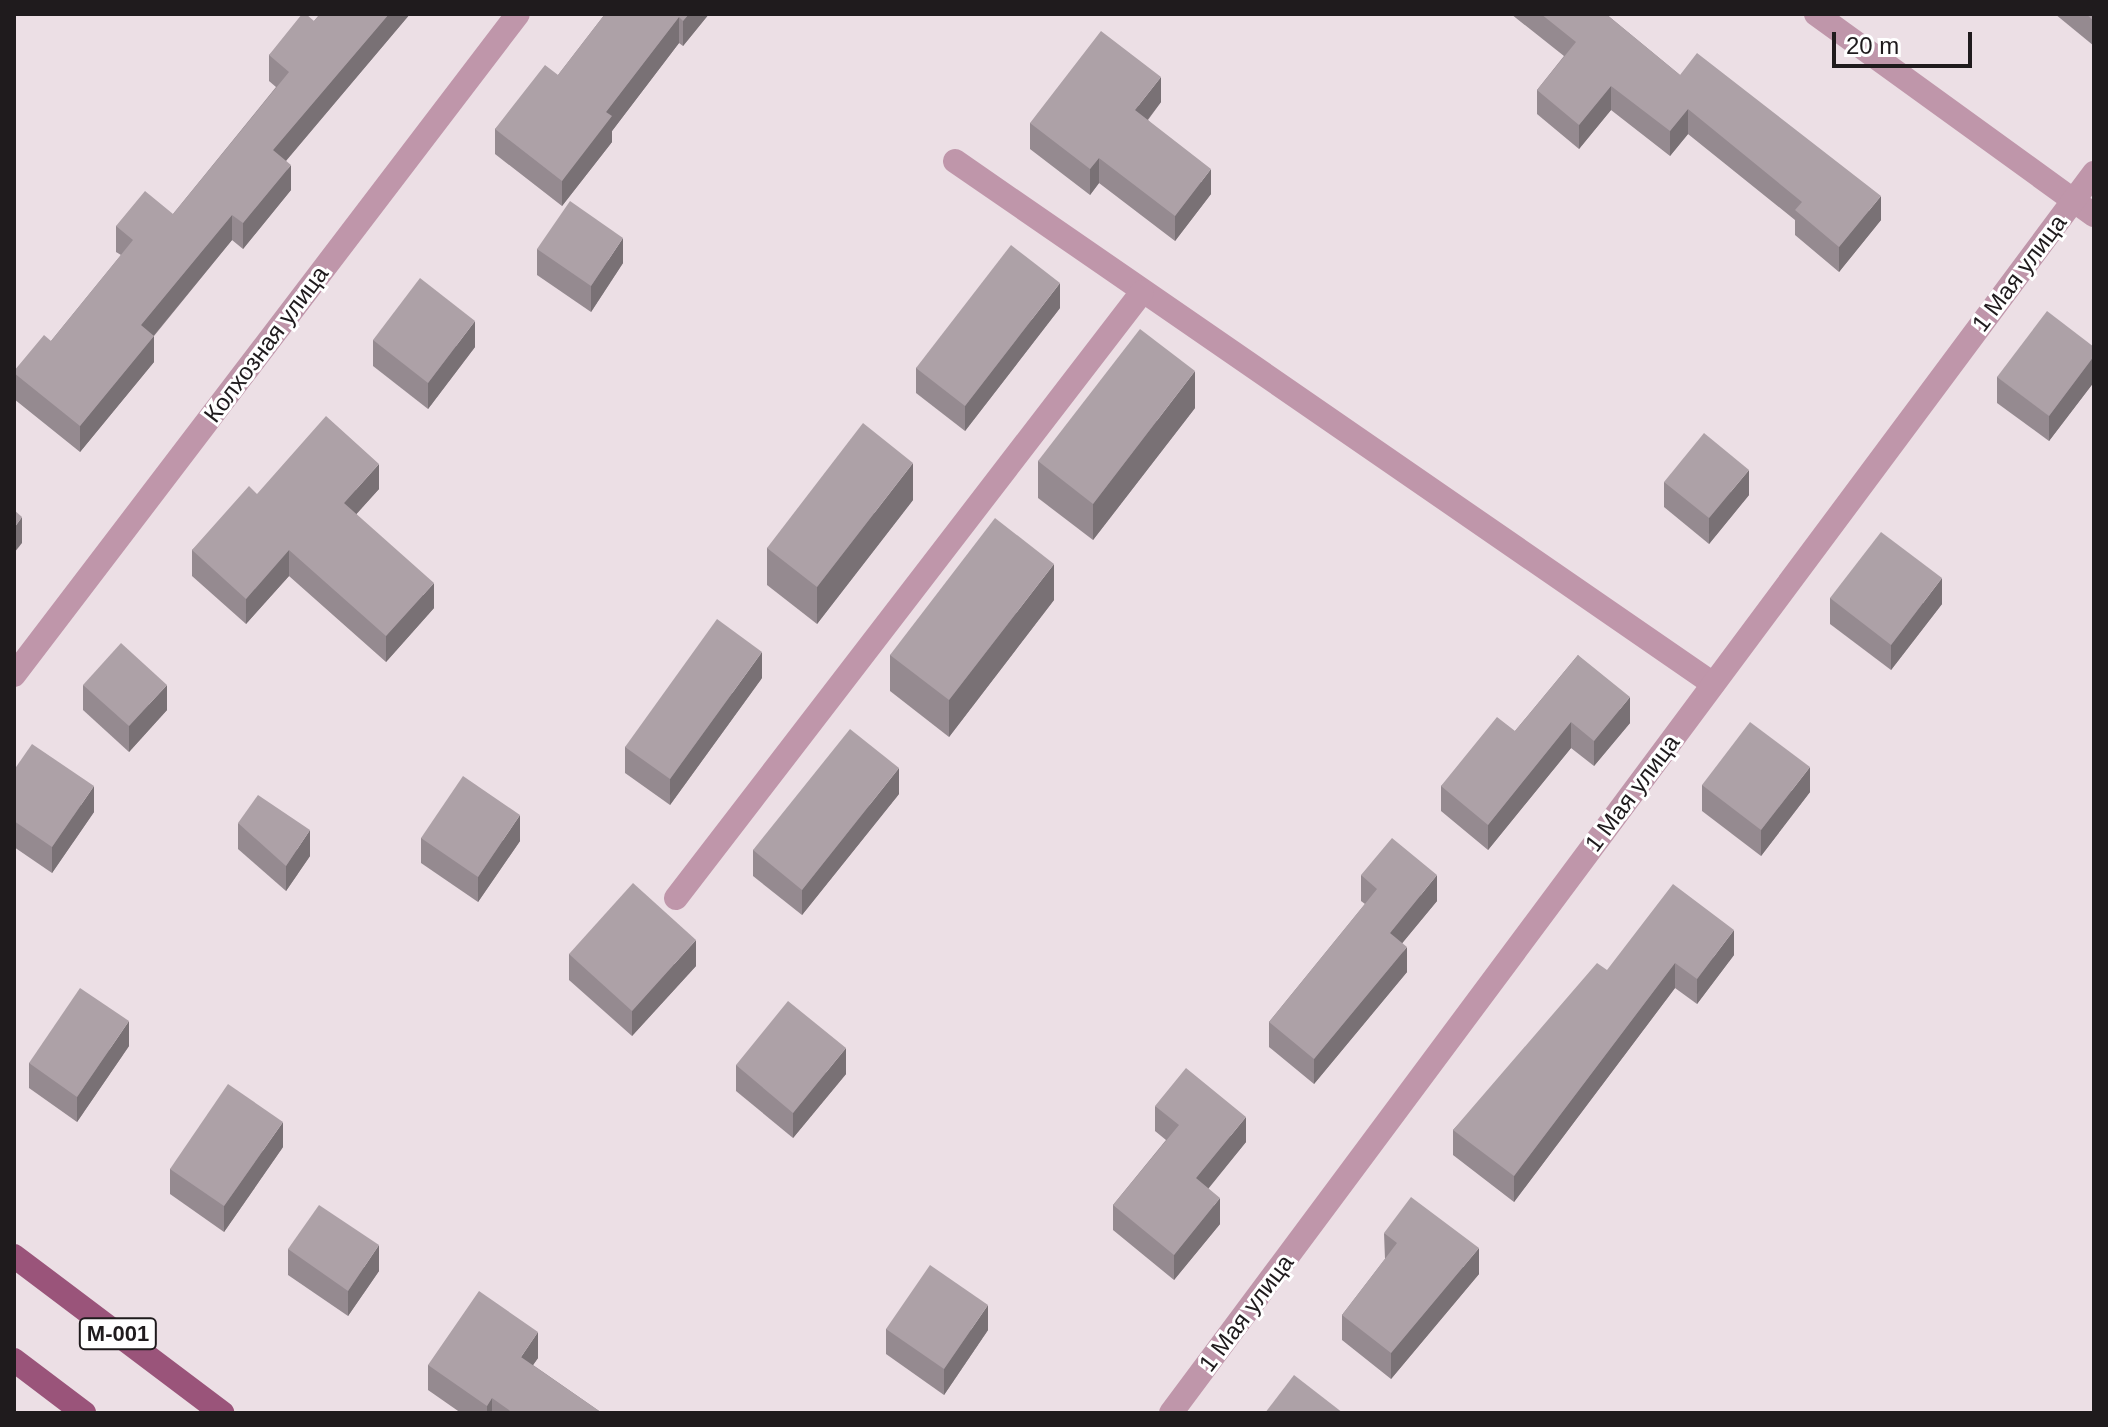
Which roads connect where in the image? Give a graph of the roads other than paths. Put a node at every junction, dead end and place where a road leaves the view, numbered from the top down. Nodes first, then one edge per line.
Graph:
1 (518, 14) edge
2 (1816, 14) edge
3 (955, 161) dead end
4 (2094, 173) edge
5 (2073, 200) junction
6 (2094, 215) edge
7 (1142, 292) junction
8 (14, 675) edge
9 (1713, 684) junction
10 (676, 898) dead end
11 (14, 1256) edge
12 (14, 1360) edge
13 (84, 1413) edge
14 (222, 1413) edge
15 (1171, 1413) edge

1 - 8 street, Колхозная улица
2 - 5 street
3 - 7 street
4 - 5 street, 1 Мая улица
5 - 6 street
5 - 9 street, 1 Мая улица
7 - 9 street
7 - 10 street
9 - 15 street, 1 Мая улица
11 - 14 main road, M-001
12 - 13 main road

